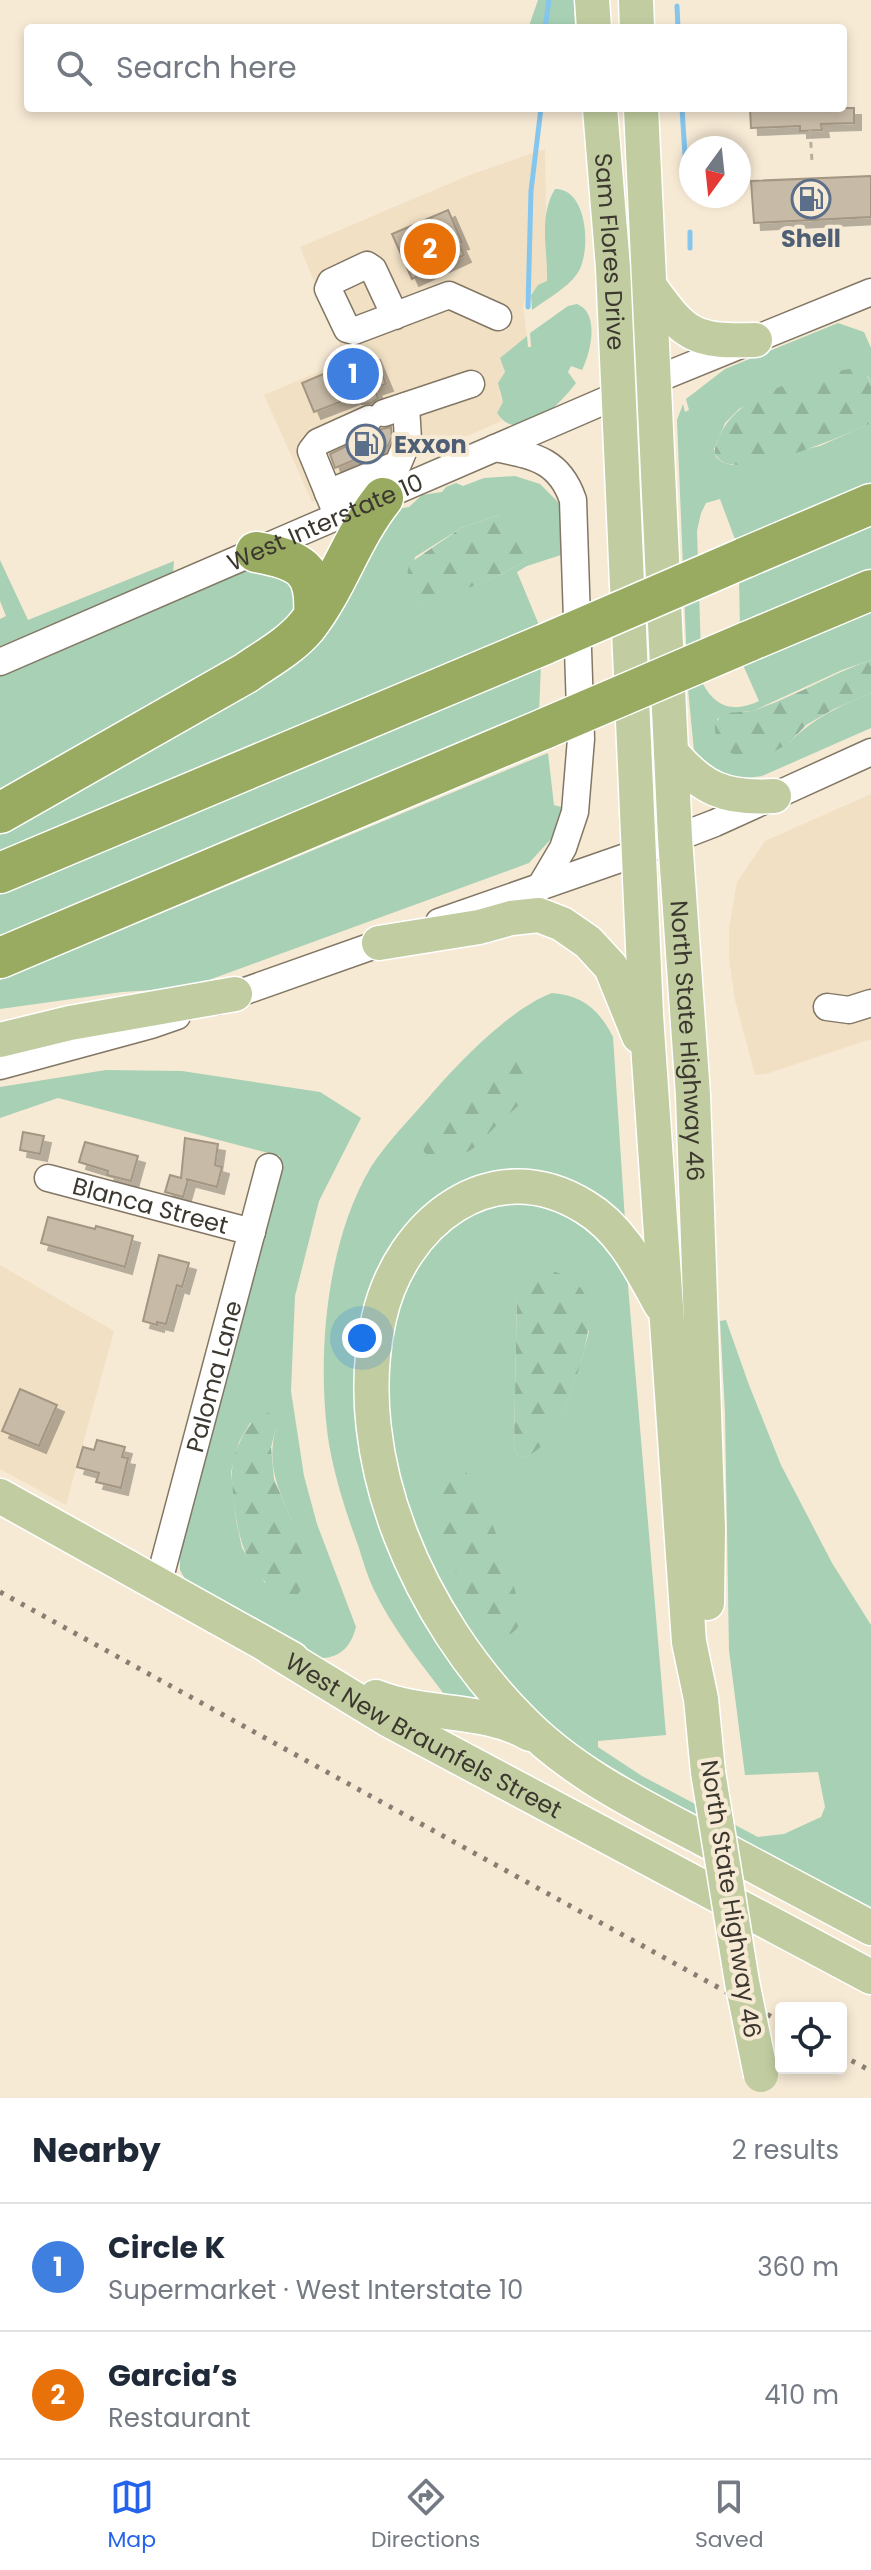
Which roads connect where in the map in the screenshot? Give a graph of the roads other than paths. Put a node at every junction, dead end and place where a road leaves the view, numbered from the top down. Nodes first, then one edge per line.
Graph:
1 (592, 0) edge
2 (636, 0) edge
3 (594, 24) edge
4 (637, 24) edge
5 (600, 112) edge
6 (641, 112) edge
7 (651, 288) junction
8 (871, 292) edge
9 (395, 316) dead end
10 (498, 317) dead end
11 (755, 340) junction
12 (654, 381) junction
13 (471, 384) dead end
14 (618, 395) junction
15 (386, 412) junction
16 (495, 448) junction
17 (388, 487) junction
18 (871, 504) edge
19 (333, 505) junction
20 (256, 552) junction
21 (871, 590) edge
22 (314, 615) junction
23 (0, 662) edge
24 (671, 752) junction
25 (871, 752) edge
26 (774, 796) junction
27 (0, 813) edge
28 (675, 838) junction
29 (640, 852) junction
30 (0, 873) edge
31 (540, 887) junction
32 (379, 943) junction
33 (0, 958) edge
34 (235, 994) junction
35 (871, 1003) edge
36 (827, 1007) dead end
37 (0, 1040) edge
38 (649, 1059) junction
39 (0, 1066) edge
40 (269, 1167) dead end
41 (48, 1178) dead end
42 (252, 1232) junction
43 (667, 1315) junction
44 (0, 1496) edge
45 (158, 1585) junction
46 (271, 1648) junction
47 (701, 1699) junction
48 (541, 1740) junction
49 (871, 1928) edge
50 (871, 1977) edge
51 (764, 2087) edge

1 - 3 main road
2 - 4 main road
5 - 14 main road, Sam Flores Drive
6 - 7 main road, Sam Flores Drive
7 - 11 main road
7 - 12 main road, Sam Flores Drive
8 - 11 street, West Interstate 10
9 - 10 street
11 - 12 street, West Interstate 10
12 - 14 street, West Interstate 10
12 - 24 main road, North State Highway 46
13 - 15 street
14 - 16 street, West Interstate 10
14 - 29 main road, North State Highway 46
15 - 17 street
15 - 19 street
16 - 17 street, West Interstate 10
16 - 31 street
17 - 19 street, West Interstate 10
17 - 22 highway
18 - 30 highway, bridge
19 - 20 street, West Interstate 10
20 - 22 highway
20 - 23 street, West Interstate 10
21 - 33 highway, bridge
22 - 27 highway
24 - 26 main road
24 - 28 main road, North State Highway 46
25 - 26 street
26 - 28 street
28 - 29 street
28 - 47 main road, North State Highway 46
29 - 31 street
29 - 38 main road, North State Highway 46
31 - 32 street
32 - 34 street
32 - 38 main road
34 - 37 main road
34 - 39 street
35 - 36 street
38 - 43 main road, North State Highway 46
40 - 42 street, Paloma Lane
41 - 42 street, Blanca Street
42 - 45 street, Paloma Lane
43 - 47 main road, North State Highway 46
43 - 48 main road
44 - 45 main road, West New Braunfels Street
45 - 46 main road, West New Braunfels Street
46 - 48 main road, West New Braunfels Street
46 - 50 main road, West New Braunfels Street
47 - 51 main road, North State Highway 46, bridge
48 - 49 main road

